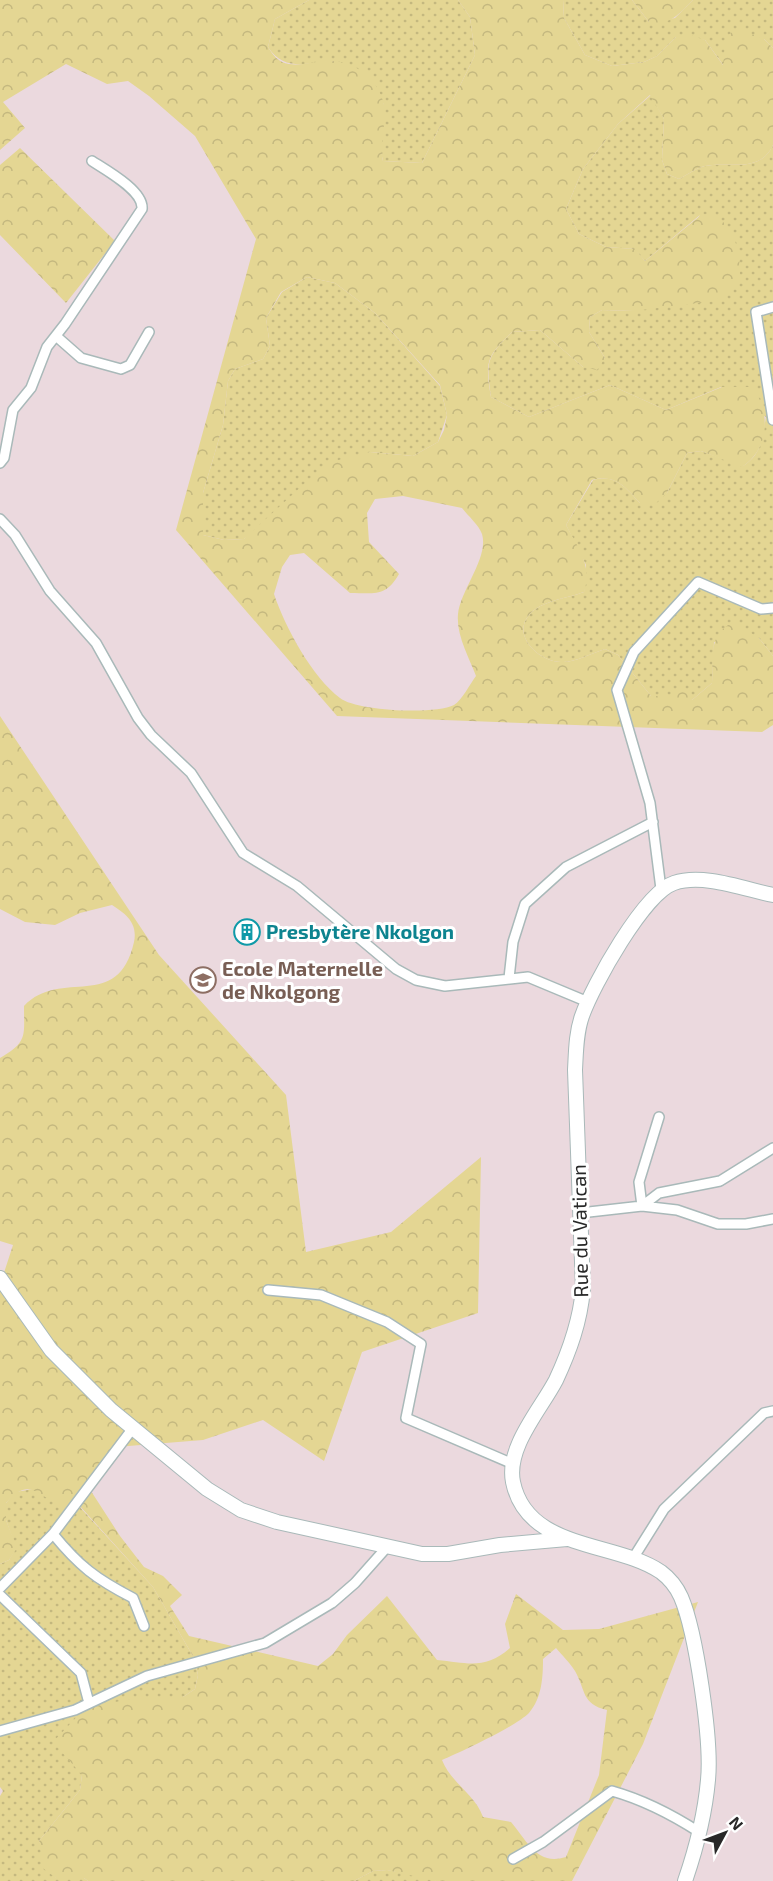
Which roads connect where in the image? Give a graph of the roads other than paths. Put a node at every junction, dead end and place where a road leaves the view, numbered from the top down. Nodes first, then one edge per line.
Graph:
1 (92, 162) dead end
2 (773, 307) edge
3 (149, 332) dead end
4 (56, 336) junction
5 (773, 420) edge
6 (0, 463) edge
7 (0, 519) edge
8 (773, 608) edge
9 (653, 822) junction
10 (661, 889) junction
11 (773, 895) edge
12 (509, 978) junction
13 (588, 1002) junction
14 (659, 1117) dead end
15 (773, 1148) edge
16 (642, 1206) junction
17 (580, 1213) junction
18 (773, 1219) edge
19 (0, 1278) edge
20 (268, 1290) dead end
21 (773, 1411) edge
22 (133, 1428) junction
23 (513, 1464) junction
24 (53, 1534) junction
25 (567, 1539) junction
26 (387, 1547) junction
27 (632, 1560) junction
28 (0, 1588) edge
29 (0, 1595) edge
30 (144, 1626) dead end
31 (89, 1703) junction
32 (0, 1731) edge
33 (699, 1832) junction
34 (513, 1859) dead end
35 (685, 1881) edge

1 - 4 street
2 - 5 street
3 - 4 street
4 - 6 street
7 - 12 street
8 - 9 street
9 - 10 street
9 - 12 street
10 - 11 street
10 - 13 street, Rue du Vatican
12 - 13 street
13 - 17 street, Rue du Vatican
14 - 16 street
15 - 16 street
16 - 17 street
16 - 18 street
17 - 23 street, Rue du Vatican
19 - 22 street
20 - 23 street
21 - 27 street
22 - 24 street
22 - 26 street
23 - 25 street
24 - 28 street
24 - 30 street
25 - 26 street
25 - 27 street
26 - 31 street
27 - 33 street
29 - 31 street
31 - 32 street
33 - 34 street
33 - 35 street

